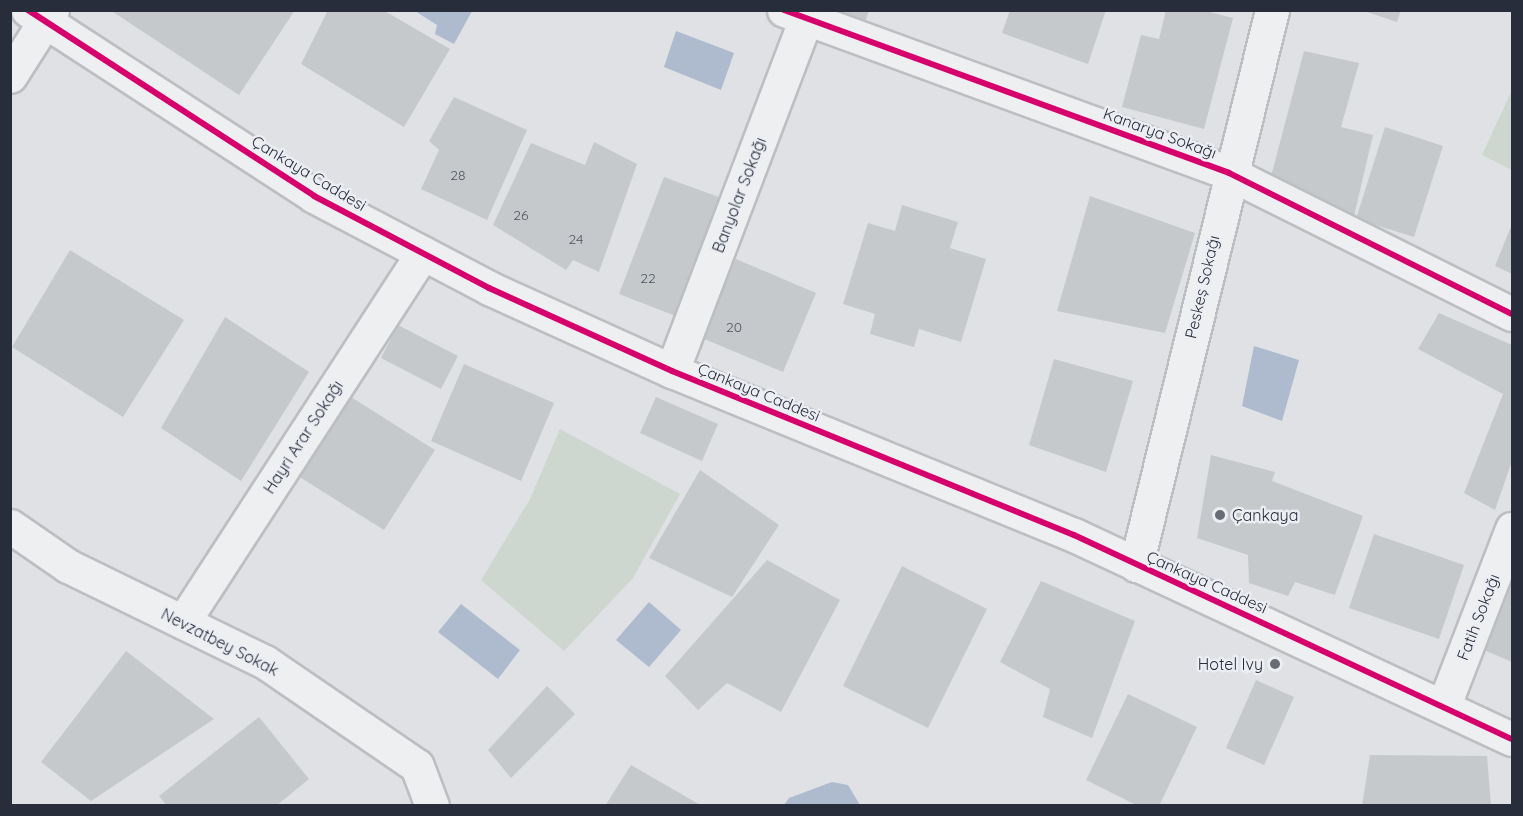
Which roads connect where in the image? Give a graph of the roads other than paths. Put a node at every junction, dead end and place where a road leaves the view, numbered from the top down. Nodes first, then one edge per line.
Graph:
1 (1272, 10) edge
2 (42, 14) edge
3 (795, 15) edge
4 (10, 76) edge
5 (1229, 173) junction
6 (423, 253) junction
7 (1512, 315) edge
8 (672, 372) junction
9 (10, 526) edge
10 (1512, 528) edge
11 (1136, 564) junction
12 (183, 622) junction
13 (1444, 705) junction
14 (1512, 739) edge
15 (432, 806) edge

1 - 5 street, Peskeş Sokağı
2 - 4 street
2 - 6 street, Çankaya Caddesi
3 - 5 street, Kanarya Sokağı
3 - 8 street, Banyolar Sokağı
5 - 7 street, Kanarya Sokağı
5 - 11 street, Peskeş Sokağı
6 - 8 street, Çankaya Caddesi
6 - 12 street, Hayri Arar Sokağı
8 - 11 street, Çankaya Caddesi
9 - 12 street, Nevzatbey Sokak
10 - 13 street, Fatih Sokağı
11 - 13 street, Çankaya Caddesi
12 - 15 street, Nevzatbey Sokak
13 - 14 street, Çankaya Caddesi

